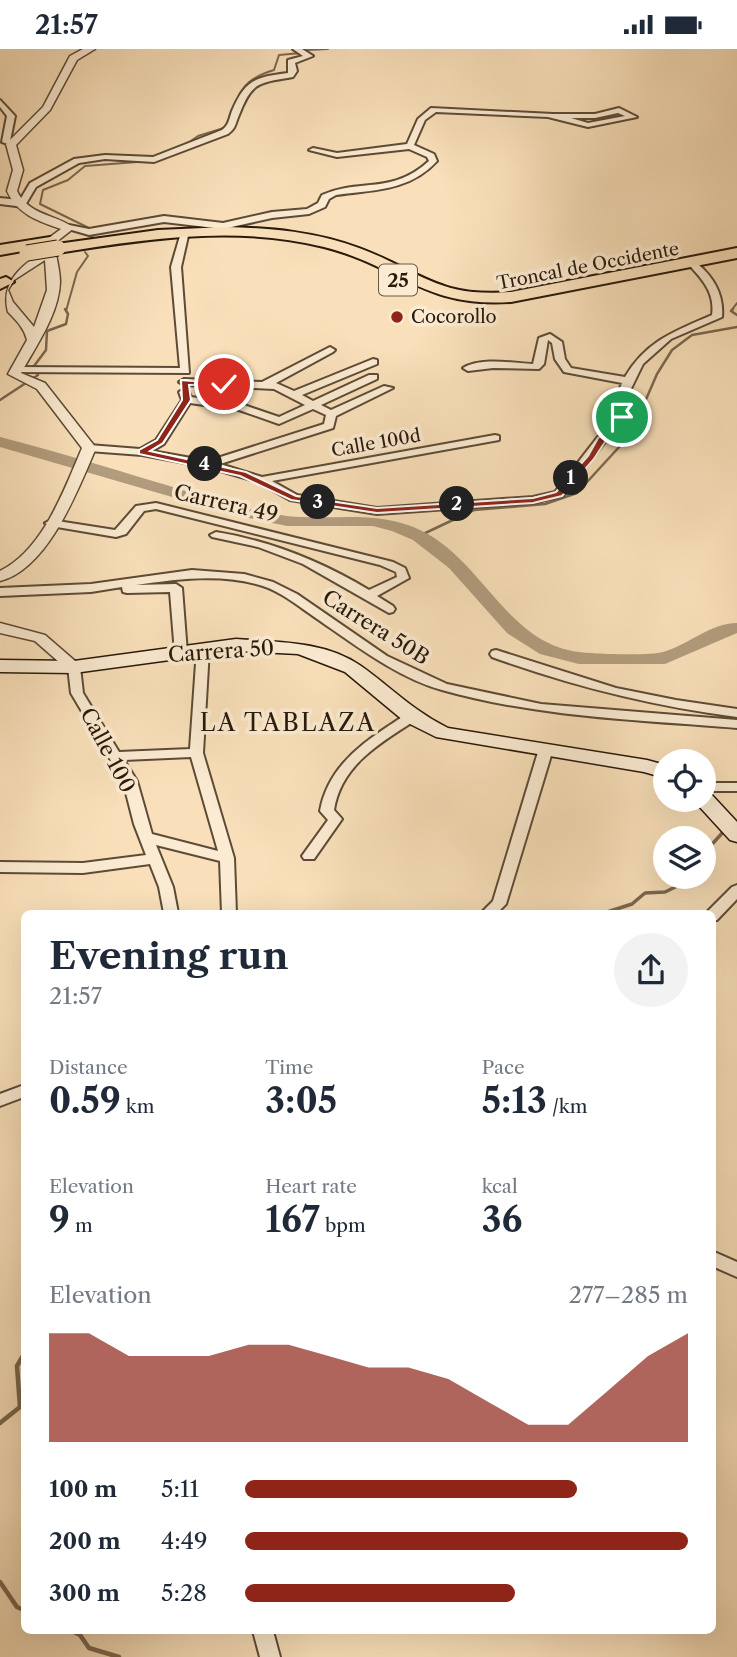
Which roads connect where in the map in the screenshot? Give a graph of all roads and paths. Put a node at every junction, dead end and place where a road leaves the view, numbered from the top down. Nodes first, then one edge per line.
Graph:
1 (90, 49) edge
2 (297, 49) edge
3 (0, 102) edge
4 (554, 116) junction
5 (11, 143) junction
6 (410, 146) junction
7 (313, 150) dead end
8 (0, 201) edge
9 (19, 204) junction
10 (69, 228) junction
11 (184, 236) junction
12 (54, 249) junction
13 (0, 250) edge
14 (737, 253) edge
15 (0, 256) edge
16 (737, 259) edge
17 (26, 261) junction
18 (0, 262) edge
19 (695, 266) junction
20 (53, 279) junction
21 (4, 292) edge
22 (49, 300) junction
23 (33, 341) junction
24 (330, 350) dead end
25 (373, 362) dead end
26 (468, 368) dead end
27 (24, 375) junction
28 (185, 376) junction
29 (373, 377) dead end
30 (628, 381) junction
31 (265, 385) junction
32 (388, 388) dead end
33 (296, 394) junction
34 (187, 400) junction
35 (316, 404) junction
36 (331, 414) junction
37 (495, 438) dead end
38 (142, 452) junction
39 (87, 453) junction
40 (209, 464) junction
41 (262, 481) junction
42 (51, 523) junction
43 (216, 535) dead end
44 (281, 535) junction
45 (272, 547) junction
46 (0, 577) edge
47 (91, 588) junction
48 (0, 592) edge
49 (369, 595) junction
50 (389, 609) dead end
51 (0, 628) edge
52 (203, 649) junction
53 (181, 653) junction
54 (496, 654) dead end
55 (0, 666) edge
56 (74, 667) junction
57 (737, 713) edge
58 (411, 717) junction
59 (737, 724) edge
60 (546, 749) junction
61 (197, 753) junction
62 (115, 756) junction
63 (653, 770) edge
64 (716, 787) edge
65 (737, 787) edge
66 (716, 812) edge
67 (737, 835) edge
68 (148, 838) junction
69 (309, 856) dead end
70 (156, 858) junction
71 (227, 858) junction
72 (0, 867) edge
73 (737, 890) edge
74 (170, 910) edge
75 (229, 910) edge
76 (492, 910) edge
77 (716, 912) edge
78 (21, 1092) edge
79 (0, 1100) edge
80 (716, 1260) edge
81 (737, 1270) edge
82 (264, 1634) edge
83 (270, 1657) edge

1 - 5 street
2 - 9 street
3 - 5 street
4 - 4 street
4 - 6 street
5 - 9 street
6 - 7 street
6 - 10 street
8 - 9 street
9 - 10 street
10 - 12 street
11 - 12 highway, Troncal de Occidente / 25
11 - 19 highway, Troncal de Occidente / 25
11 - 28 street
12 - 13 highway
12 - 14 highway, Troncal de Occidente / 25
12 - 17 highway, Troncal de Occidente / 25
12 - 20 street
15 - 17 highway, Troncal de Occidente / 25
16 - 19 highway, Troncal de Occidente / 25
17 - 18 highway, Troncal de Occidente / 25
17 - 20 street
17 - 21 street
19 - 30 street
20 - 22 street
21 - 22 street
21 - 23 street
22 - 23 street
23 - 27 street
24 - 31 street
25 - 33 street
26 - 30 street
27 - 28 street
27 - 39 street
28 - 31 street
28 - 34 street
29 - 35 street
30 - 41 street
31 - 33 street
32 - 36 street
33 - 35 street
34 - 35 street
34 - 38 street
35 - 36 street
36 - 40 street
37 - 41 street, Calle 100d
38 - 39 street
38 - 40 street
39 - 42 street
40 - 41 street
42 - 44 street, Carrera 49
42 - 46 street
43 - 45 street, Carrera 49
44 - 45 street
44 - 49 street, Carrera 49
45 - 49 street, Carrera 49
47 - 48 street, Carrera 50B
47 - 53 street
47 - 59 street, Carrera 50B
49 - 50 street, Carrera 49
51 - 56 street
52 - 53 main road, Carrera 50
52 - 58 main road, Carrera 50
52 - 61 street
53 - 56 main road, Carrera 50
54 - 57 street
55 - 56 main road, Carrera 50
56 - 62 street, Calle 100
58 - 60 main road, Carrera 50
58 - 69 street
60 - 63 main road, Carrera 50
60 - 76 street
61 - 62 street
61 - 71 street
62 - 68 street, Calle 100
64 - 65 street
66 - 67 main road
68 - 70 street, Calle 100
68 - 71 street
70 - 72 street
70 - 74 street, Calle 100
71 - 75 street
73 - 77 street
78 - 79 street
80 - 81 street
82 - 83 street

